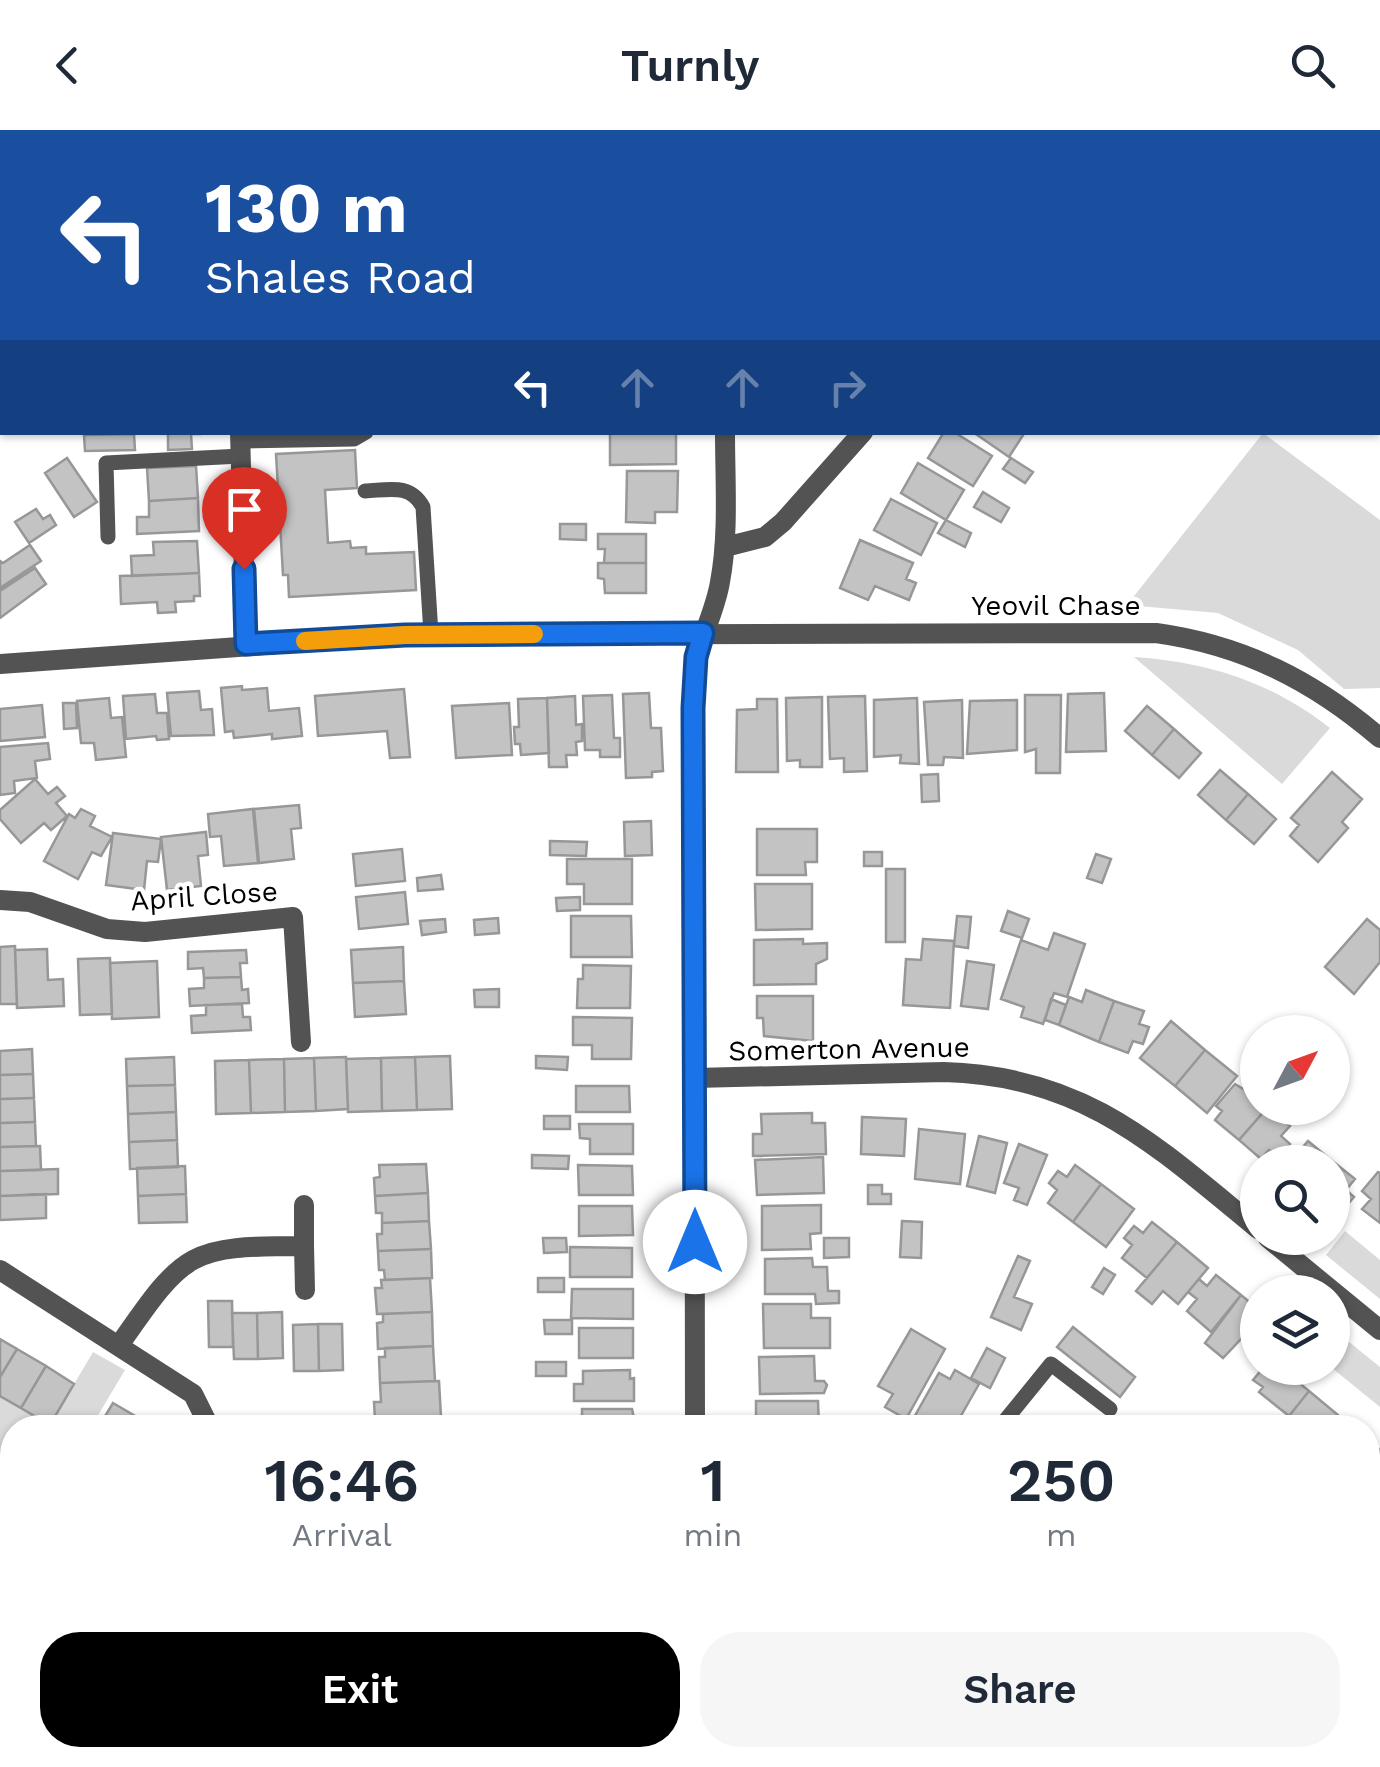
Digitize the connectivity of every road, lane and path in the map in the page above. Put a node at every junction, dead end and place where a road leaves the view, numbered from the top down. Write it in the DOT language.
graph roads {
  1 [pos="362,435"];
  2 [pos="725,435"];
  3 [pos="860,435"];
  4 [pos="274,437"];
  5 [pos="241,443"];
  6 [pos="365,491"];
  7 [pos="108,536"];
  8 [pos="725,547"];
  9 [pos="703,633"];
  10 [pos="431,634"];
  11 [pos="246,644"];
  12 [pos="0,664"];
  13 [pos="1380,738"];
  14 [pos="0,900"];
  15 [pos="301,1042"];
  16 [pos="696,1078"];
  17 [pos="304,1206"];
  18 [pos="1240,1215"];
  19 [pos="304,1246"];
  20 [pos="1289,1255"];
  21 [pos="0,1270"];
  22 [pos="304,1290"];
  23 [pos="1380,1330"];
  24 [pos="120,1344"];
  25 [pos="1110,1409"];
  26 [pos="204,1415"];
  27 [pos="695,1415"];
  28 [pos="1010,1415"];
  1 -- 4 [label="lane"];
  2 -- 8 [label="street"];
  3 -- 8 [label="street"];
  4 -- 5 [label="lane"];
  5 -- 7 [label="lane"];
  5 -- 11 [label="street"];
  6 -- 10 [label="lane"];
  8 -- 9 [label="street"];
  9 -- 10 [label="street, Yeovil Chase"];
  9 -- 13 [label="street, Yeovil Chase"];
  9 -- 16 [label="street"];
  10 -- 11 [label="street, Yeovil Chase"];
  11 -- 12 [label="street, Yeovil Chase"];
  14 -- 15 [label="street, April Close"];
  16 -- 18 [label="street, Somerton Avenue"];
  16 -- 27 [label="street"];
  17 -- 19 [label="street"];
  19 -- 22 [label="street"];
  19 -- 24 [label="street"];
  20 -- 23 [label="street"];
  21 -- 24 [label="street"];
  24 -- 26 [label="street"];
  25 -- 28 [label="lane"];
}
